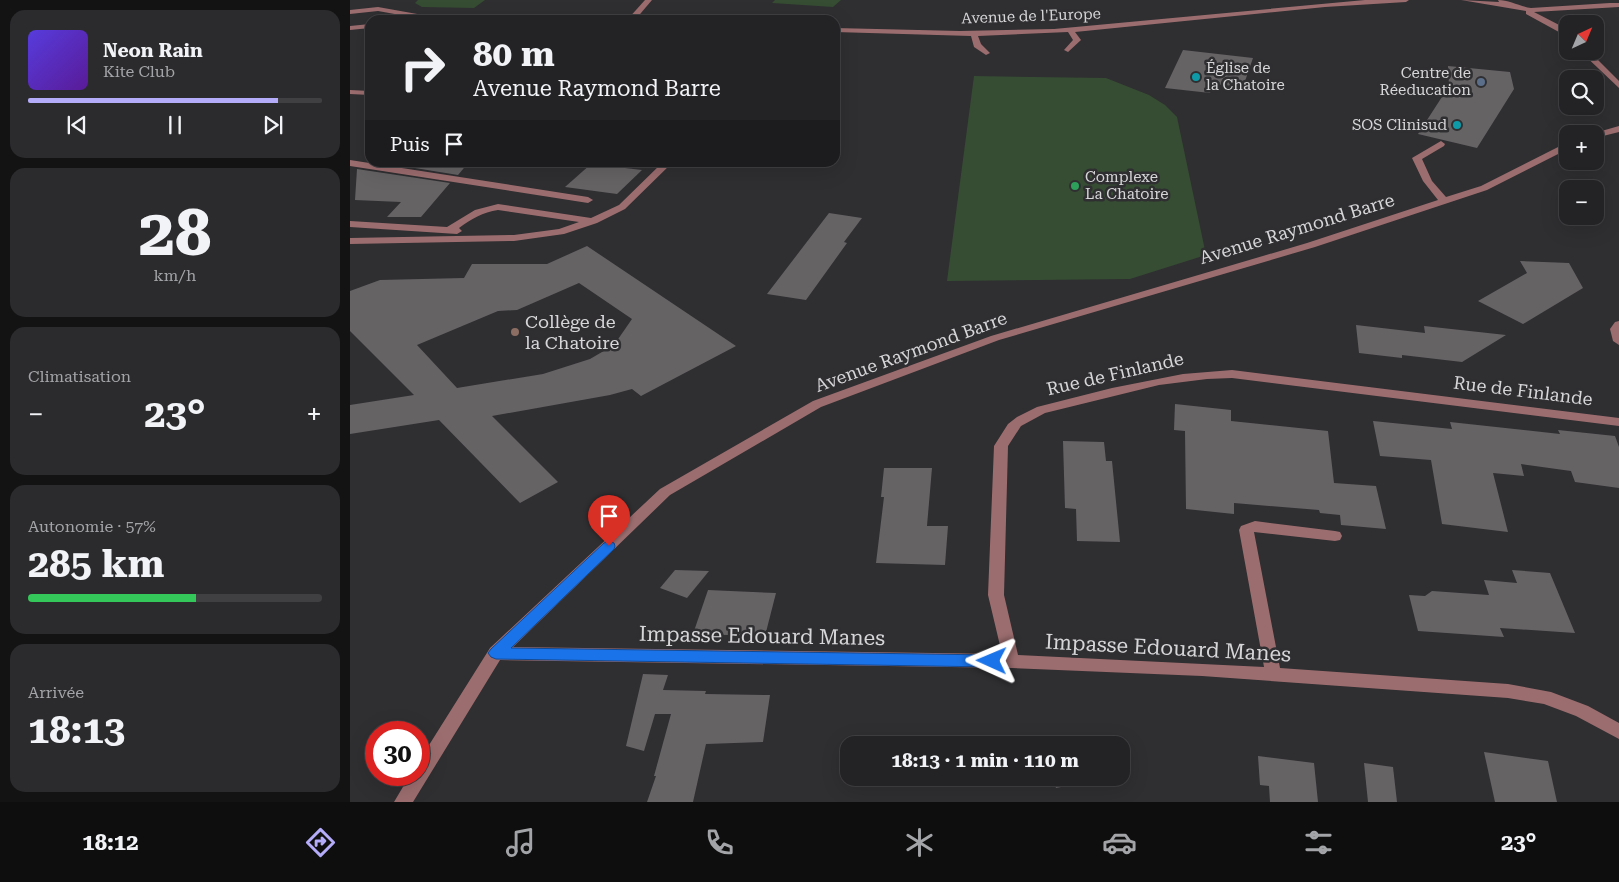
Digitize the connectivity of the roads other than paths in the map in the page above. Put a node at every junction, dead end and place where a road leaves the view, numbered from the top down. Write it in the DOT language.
graph roads {
  1 [pos="385,0"];
  2 [pos="393,0"];
  3 [pos="649,0"];
  4 [pos="1406,0"];
  5 [pos="1464,0"];
  6 [pos="1501,0"];
  7 [pos="1564,0"];
  8 [pos="1586,0"];
  9 [pos="1511,5"];
  10 [pos="1619,5"];
  11 [pos="1520,8"];
  12 [pos="365,9"];
  13 [pos="1558,9"];
  14 [pos="350,12"];
  15 [pos="388,14"];
  16 [pos="636,15"];
  17 [pos="1560,15"];
  18 [pos="365,26"];
  19 [pos="350,28"];
  20 [pos="365,28"];
  21 [pos="840,30"];
  22 [pos="1070,30"];
  23 [pos="1559,30"];
  24 [pos="974,32"];
  25 [pos="350,36"];
  26 [pos="1068,50"];
  27 [pos="986,53"];
  28 [pos="1593,60"];
  29 [pos="1619,86"];
  30 [pos="350,92"];
  31 [pos="365,93"];
  32 [pos="1619,129"];
  33 [pos="1604,133"];
  34 [pos="1441,144"];
  35 [pos="1559,149"];
  36 [pos="350,163"];
  37 [pos="365,165"];
  38 [pos="382,167"];
  39 [pos="664,167"];
  40 [pos="588,200"];
  41 [pos="1444,201"];
  42 [pos="593,221"];
  43 [pos="350,224"];
  44 [pos="450,230"];
  45 [pos="482,239"];
  46 [pos="350,241"];
  47 [pos="1619,324"];
  48 [pos="1619,341"];
  49 [pos="1619,422"];
  50 [pos="1335,536"];
  51 [pos="496,653"];
  52 [pos="1012,661"];
  53 [pos="1273,674"];
  54 [pos="1619,732"];
  55 [pos="403,802"];
  1 -- 12 [label="street"];
  2 -- 15 [label="street"];
  3 -- 16 [label="street"];
  4 -- 22 [label="street, Avenue de l'Europe"];
  5 -- 9 [label="street"];
  6 -- 9 [label="street"];
  7 -- 13 [label="street"];
  8 -- 10 [label="street"];
  9 -- 11 [label="street"];
  10 -- 13 [label="street"];
  11 -- 13 [label="street"];
  11 -- 23 [label="street"];
  12 -- 14 [label="street"];
  12 -- 15 [label="street"];
  13 -- 17 [label="street"];
  18 -- 19 [label="street"];
  20 -- 25 [label="street"];
  21 -- 24 [label="street, Avenue de l'Europe"];
  22 -- 24 [label="street, Avenue de l'Europe"];
  22 -- 26 [label="street"];
  24 -- 27 [label="street"];
  28 -- 29 [label="street"];
  30 -- 31 [label="street"];
  32 -- 33 [label="street"];
  34 -- 41 [label="street"];
  35 -- 41 [label="street, Avenue Raymond Barre"];
  36 -- 37 [label="street"];
  38 -- 40 [label="street"];
  39 -- 42 [label="street"];
  41 -- 51 [label="street, Avenue Raymond Barre"];
  42 -- 44 [label="street"];
  42 -- 45 [label="street"];
  43 -- 44 [label="street"];
  44 -- 45 [label="street"];
  45 -- 46 [label="street"];
  47 -- 48 [label="street"];
  49 -- 52 [label="street, Rue de Finlande"];
  50 -- 53 [label="street"];
  51 -- 52 [label="street, Impasse Edouard Manes"];
  51 -- 55 [label="street, Avenue Raymond Barre"];
  52 -- 53 [label="street, Impasse Edouard Manes"];
  53 -- 54 [label="street, Impasse Edouard Manes"];
}
